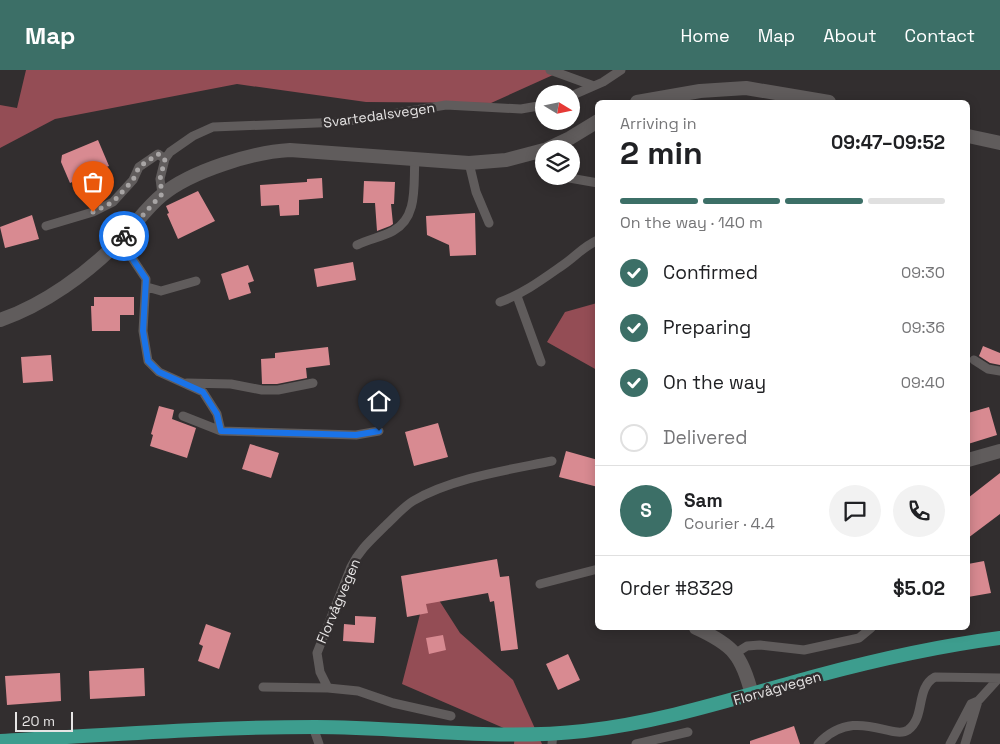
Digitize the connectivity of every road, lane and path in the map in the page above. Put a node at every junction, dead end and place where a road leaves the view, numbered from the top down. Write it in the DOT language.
graph roads {
  1 [pos="550,70"];
  2 [pos="621,70"];
  3 [pos="594,86"];
  4 [pos="580,92"];
  5 [pos="648,100"];
  6 [pos="817,100"];
  7 [pos="535,106"];
  8 [pos="595,123"];
  9 [pos="970,136"];
  10 [pos="567,140"];
  11 [pos="1000,143"];
  12 [pos="535,154"];
  13 [pos="165,159"];
  14 [pos="415,159"];
  15 [pos="469,163"];
  16 [pos="580,179"];
  17 [pos="595,182"];
  18 [pos="162,194"];
  19 [pos="489,223"];
  20 [pos="46,226"];
  21 [pos="120,240"];
  22 [pos="595,241"];
  23 [pos="357,245"];
  24 [pos="196,281"];
  25 [pos="147,287"];
  26 [pos="517,296"];
  27 [pos="500,302"];
  28 [pos="0,320"];
  29 [pos="974,360"];
  30 [pos="541,362"];
  31 [pos="1000,371"];
  32 [pos="184,383"];
  33 [pos="313,383"];
  34 [pos="183,416"];
  35 [pos="221,431"];
  36 [pos="379,431"];
  37 [pos="1000,452"];
  38 [pos="970,460"];
  39 [pos="552,461"];
  40 [pos="595,570"];
  41 [pos="540,584"];
  42 [pos="700,630"];
  43 [pos="869,630"];
  44 [pos="1000,638"];
  45 [pos="736,653"];
  46 [pos="999,678"];
  47 [pos="262,687"];
  48 [pos="328,688"];
  49 [pos="752,694"];
  50 [pos="978,701"];
  51 [pos="452,716"];
  52 [pos="313,727"];
  53 [pos="688,732"];
  54 [pos="553,739"];
  55 [pos="0,741"];
  56 [pos="319,744"];
  57 [pos="636,744"];
  58 [pos="818,744"];
  59 [pos="950,744"];
  60 [pos="965,744"];
  1 -- 3 [label="lane"];
  2 -- 3 [label="lane"];
  3 -- 4 [label="lane"];
  5 -- 6 [label="street"];
  7 -- 13 [label="lane, Svartedalsvegen"];
  8 -- 10 [label="street"];
  9 -- 11 [label="street"];
  12 -- 15 [label="street"];
  13 -- 18 [label="lane"];
  13 -- 20 [label="lane, Svartedalsvegen"];
  14 -- 15 [label="street"];
  14 -- 18 [label="street"];
  14 -- 23 [label="lane"];
  15 -- 19 [label="lane"];
  16 -- 17 [label="lane"];
  18 -- 21 [label="street"];
  21 -- 25 [label="lane"];
  21 -- 28 [label="street"];
  22 -- 26 [label="lane"];
  24 -- 25 [label="lane"];
  25 -- 32 [label="lane"];
  26 -- 27 [label="lane"];
  26 -- 30 [label="lane"];
  29 -- 31 [label="lane"];
  32 -- 33 [label="lane"];
  32 -- 35 [label="lane"];
  34 -- 35 [label="lane"];
  35 -- 36 [label="lane"];
  37 -- 38 [label="street"];
  39 -- 48 [label="lane, Florvågvegen"];
  40 -- 41 [label="lane"];
  42 -- 45 [label="street"];
  43 -- 45 [label="lane"];
  44 -- 49 [label="main road, Florvågvegen"];
  45 -- 49 [label="street"];
  46 -- 50 [label="lane"];
  46 -- 58 [label="lane"];
  47 -- 48 [label="lane"];
  48 -- 51 [label="lane"];
  49 -- 54 [label="main road, Florvågvegen"];
  50 -- 59 [label="lane"];
  50 -- 60 [label="lane"];
  52 -- 54 [label="main road, Florvågvegen"];
  52 -- 55 [label="main road, Florvågvegen"];
  52 -- 56 [label="lane"];
  53 -- 57 [label="lane"];
}
